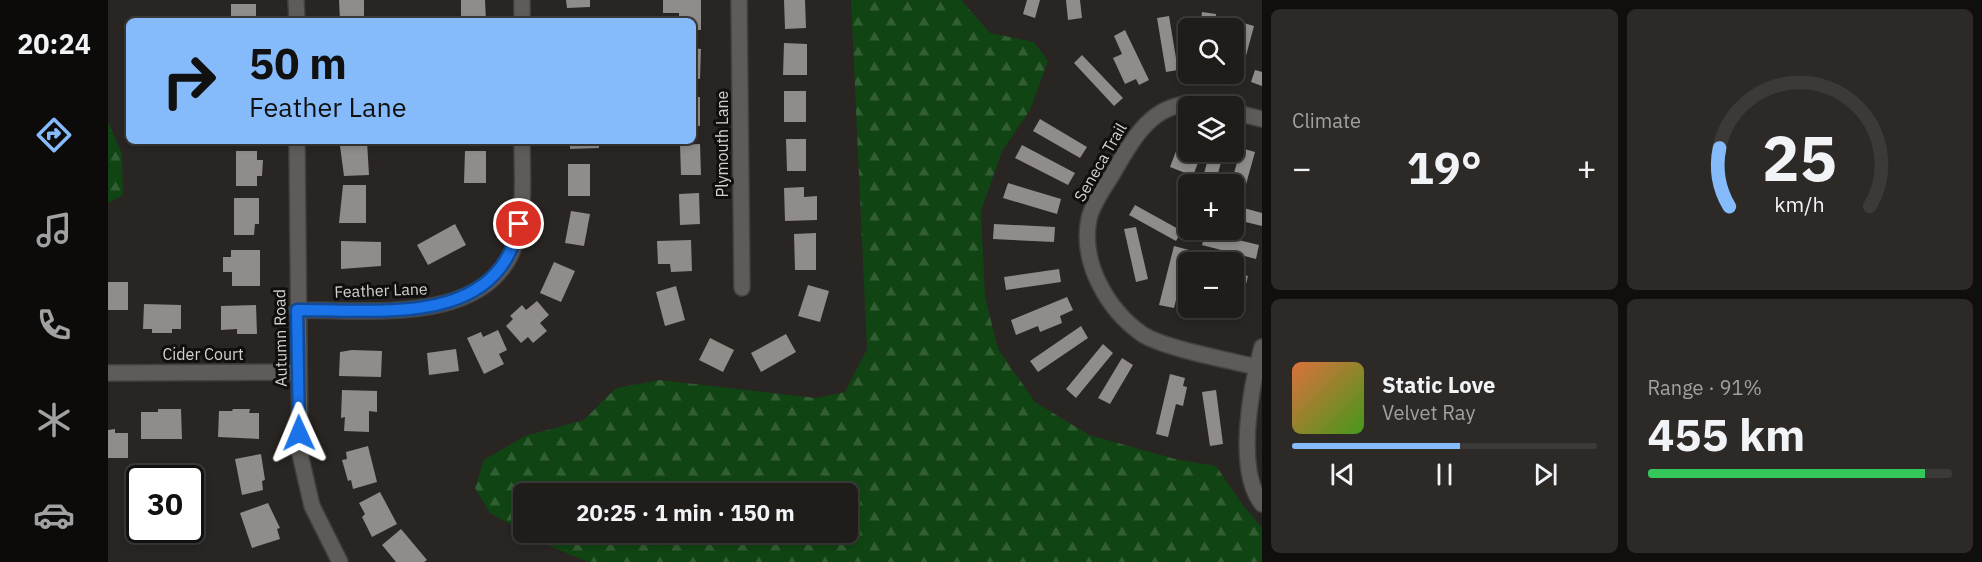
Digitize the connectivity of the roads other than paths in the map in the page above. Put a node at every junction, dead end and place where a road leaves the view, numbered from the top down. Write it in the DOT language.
graph roads {
  1 [pos="296,0"];
  2 [pos="522,0"];
  3 [pos="739,0"];
  4 [pos="297,18"];
  5 [pos="522,18"];
  6 [pos="1178,107"];
  7 [pos="1244,115"];
  8 [pos="1262,119"];
  9 [pos="297,144"];
  10 [pos="522,144"];
  11 [pos="742,288"];
  12 [pos="297,310"];
  13 [pos="1262,347"];
  14 [pos="1256,367"];
  15 [pos="298,372"];
  16 [pos="108,373"];
  17 [pos="1262,504"];
  18 [pos="340,562"];
  1 -- 4 [label="street"];
  2 -- 5 [label="street"];
  3 -- 11 [label="street, Plymouth Lane"];
  6 -- 14 [label="street, Seneca Trail"];
  7 -- 8 [label="street"];
  9 -- 12 [label="street, Autumn Road"];
  10 -- 12 [label="street, Feather Lane"];
  12 -- 15 [label="street, Autumn Road"];
  13 -- 14 [label="street"];
  14 -- 17 [label="street"];
  15 -- 16 [label="street, Cider Court"];
  15 -- 18 [label="street, Autumn Road"];
}
